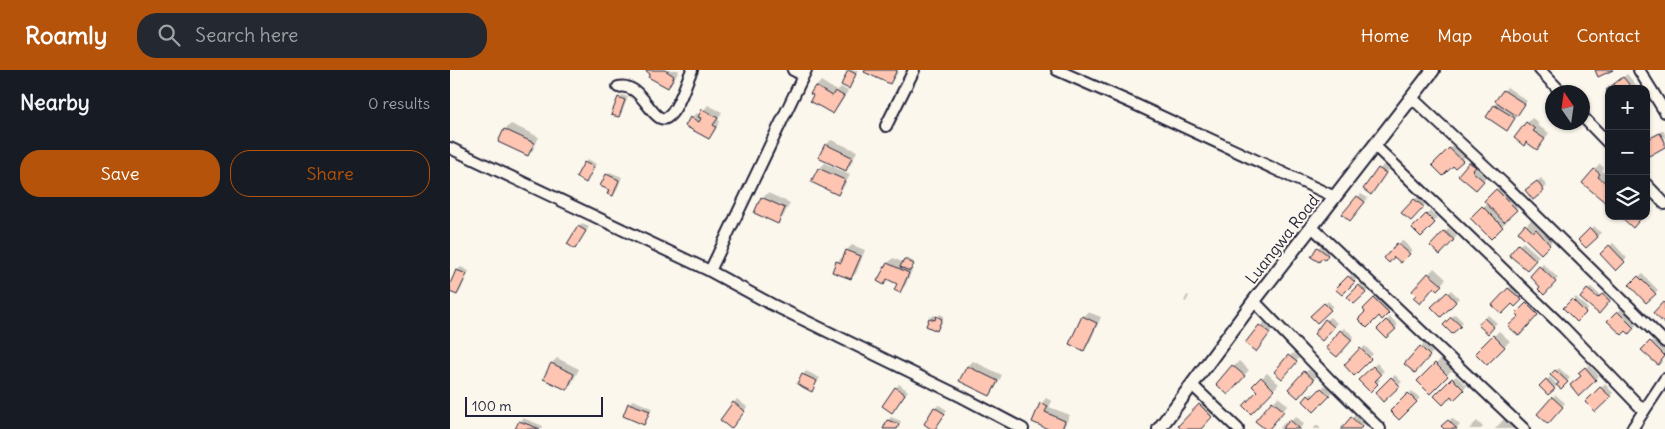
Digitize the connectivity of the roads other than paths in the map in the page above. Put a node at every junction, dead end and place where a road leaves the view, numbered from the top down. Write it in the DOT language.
graph roads {
  1 [pos="692,70"];
  2 [pos="793,70"];
  3 [pos="914,70"];
  4 [pos="1056,70"];
  5 [pos="1433,70"];
  6 [pos="1540,70"];
  7 [pos="1639,70"];
  8 [pos="804,73"];
  9 [pos="1554,85"];
  10 [pos="618,87"];
  11 [pos="1412,98"];
  12 [pos="1665,112"];
  13 [pos="1590,124"];
  14 [pos="886,126"];
  15 [pos="1605,140"];
  16 [pos="1375,146"];
  17 [pos="450,148"];
  18 [pos="1650,188"];
  19 [pos="1335,197"];
  20 [pos="1665,204"];
  21 [pos="1312,227"];
  22 [pos="710,271"];
  23 [pos="1254,301"];
  24 [pos="1665,342"];
  25 [pos="1665,379"];
  26 [pos="1192,385"];
  27 [pos="1644,411"];
  28 [pos="1023,429"];
  29 [pos="1160,429"];
  30 [pos="1238,429"];
  31 [pos="1380,429"];
  32 [pos="1524,429"];
  33 [pos="1632,429"];
  1 -- 10 [label="street"];
  2 -- 8 [label="street"];
  3 -- 14 [label="street"];
  4 -- 19 [label="street"];
  5 -- 11 [label="street, Luangwa Road"];
  6 -- 9 [label="street"];
  7 -- 12 [label="street"];
  8 -- 22 [label="street"];
  11 -- 16 [label="street, Luangwa Road"];
  11 -- 24 [label="street"];
  13 -- 15 [label="street"];
  16 -- 19 [label="street, Luangwa Road"];
  16 -- 27 [label="street"];
  17 -- 22 [label="street"];
  18 -- 20 [label="street"];
  19 -- 21 [label="street, Luangwa Road"];
  21 -- 23 [label="street, Luangwa Road"];
  21 -- 32 [label="street"];
  22 -- 28 [label="street"];
  23 -- 26 [label="street, Luangwa Road"];
  23 -- 31 [label="street"];
  25 -- 27 [label="street"];
  26 -- 29 [label="street, Luangwa Road"];
  26 -- 30 [label="street"];
  27 -- 33 [label="street"];
}
